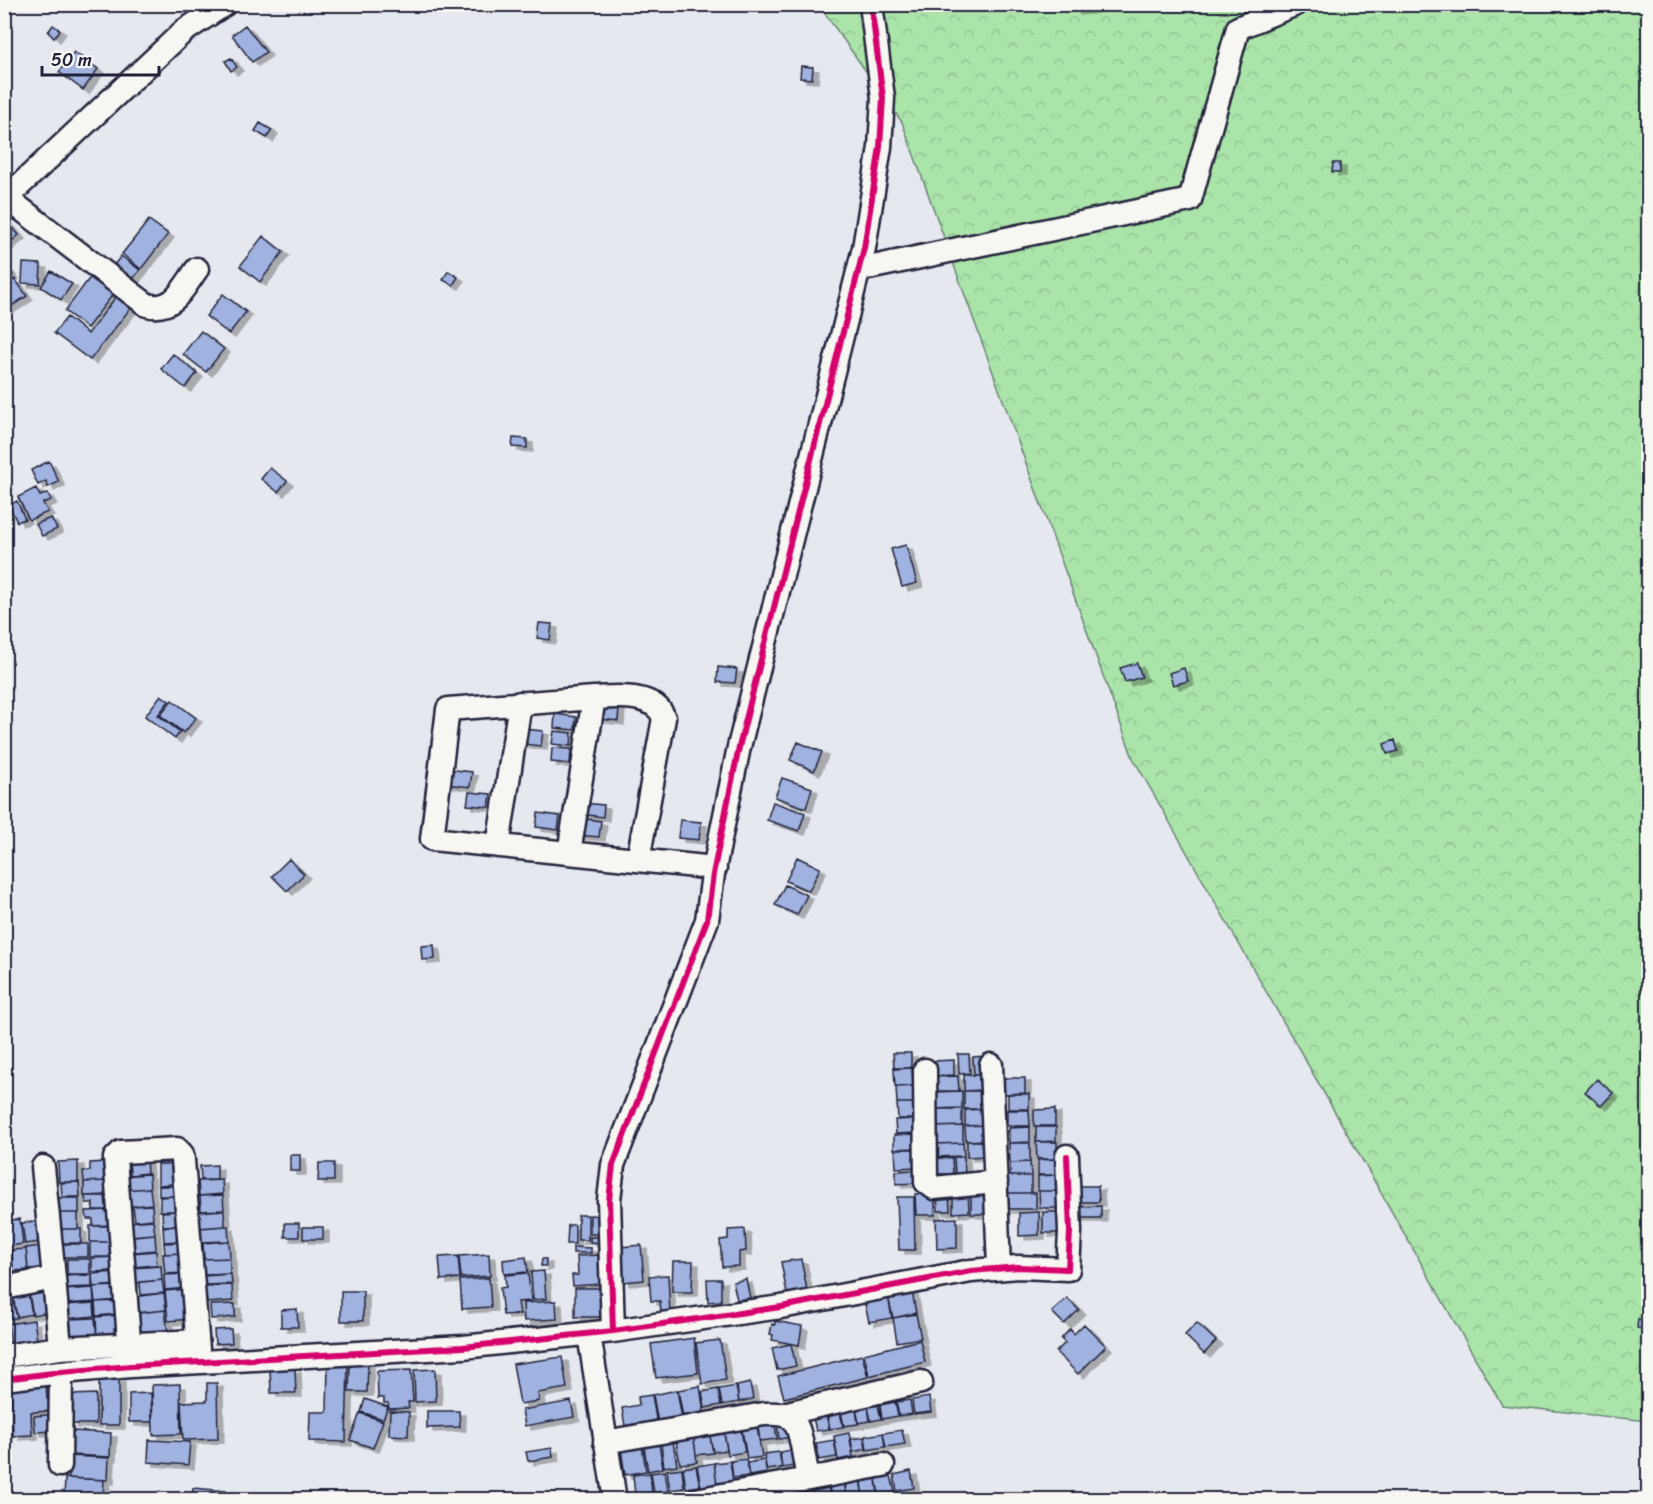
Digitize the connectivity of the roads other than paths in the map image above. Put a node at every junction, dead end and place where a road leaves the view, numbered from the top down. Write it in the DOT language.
graph roads {
  1 [pos="225,4"];
  2 [pos="871,4"];
  3 [pos="1296,4"];
  4 [pos="5,198"];
  5 [pos="197,269"];
  6 [pos="859,270"];
  7 [pos="594,698"];
  8 [pos="520,703"];
  9 [pos="498,846"];
  10 [pos="569,853"];
  11 [pos="638,860"];
  12 [pos="714,871"];
  13 [pos="991,1065"];
  14 [pos="925,1070"];
  15 [pos="1067,1156"];
  16 [pos="43,1167"];
  17 [pos="996,1182"];
  18 [pos="999,1268"];
  19 [pos="54,1278"];
  20 [pos="4,1288"];
  21 [pos="613,1332"];
  22 [pos="589,1334"];
  23 [pos="60,1348"];
  24 [pos="198,1351"];
  25 [pos="130,1355"];
  26 [pos="4,1356"];
  27 [pos="61,1372"];
  28 [pos="4,1379"];
  29 [pos="921,1382"];
  30 [pos="783,1414"];
  31 [pos="605,1442"];
  32 [pos="60,1465"];
  33 [pos="883,1465"];
  34 [pos="808,1479"];
  35 [pos="744,1495"];
  36 [pos="615,1500"];
  37 [pos="696,1500"];
  1 -- 4 [label="street"];
  2 -- 6 [label="street"];
  3 -- 6 [label="street"];
  4 -- 5 [label="street"];
  6 -- 12 [label="street"];
  7 -- 8 [label="street"];
  7 -- 10 [label="street"];
  7 -- 11 [label="street"];
  8 -- 9 [label="street"];
  8 -- 9 [label="street"];
  9 -- 10 [label="street"];
  10 -- 11 [label="street"];
  11 -- 12 [label="street"];
  12 -- 21 [label="street"];
  13 -- 17 [label="street"];
  14 -- 17 [label="street"];
  15 -- 18 [label="street"];
  16 -- 19 [label="street"];
  17 -- 18 [label="street"];
  18 -- 21 [label="street"];
  19 -- 20 [label="street"];
  19 -- 23 [label="street"];
  21 -- 22 [label="street"];
  22 -- 24 [label="street"];
  22 -- 31 [label="street"];
  23 -- 25 [label="street"];
  23 -- 26 [label="street"];
  24 -- 25 [label="street"];
  24 -- 25 [label="street"];
  25 -- 27 [label="street"];
  27 -- 28 [label="street"];
  27 -- 32 [label="street"];
  29 -- 30 [label="street"];
  30 -- 31 [label="street"];
  30 -- 34 [label="street"];
  31 -- 36 [label="street"];
  33 -- 34 [label="street"];
  34 -- 35 [label="street"];
  35 -- 37 [label="street"];
}
